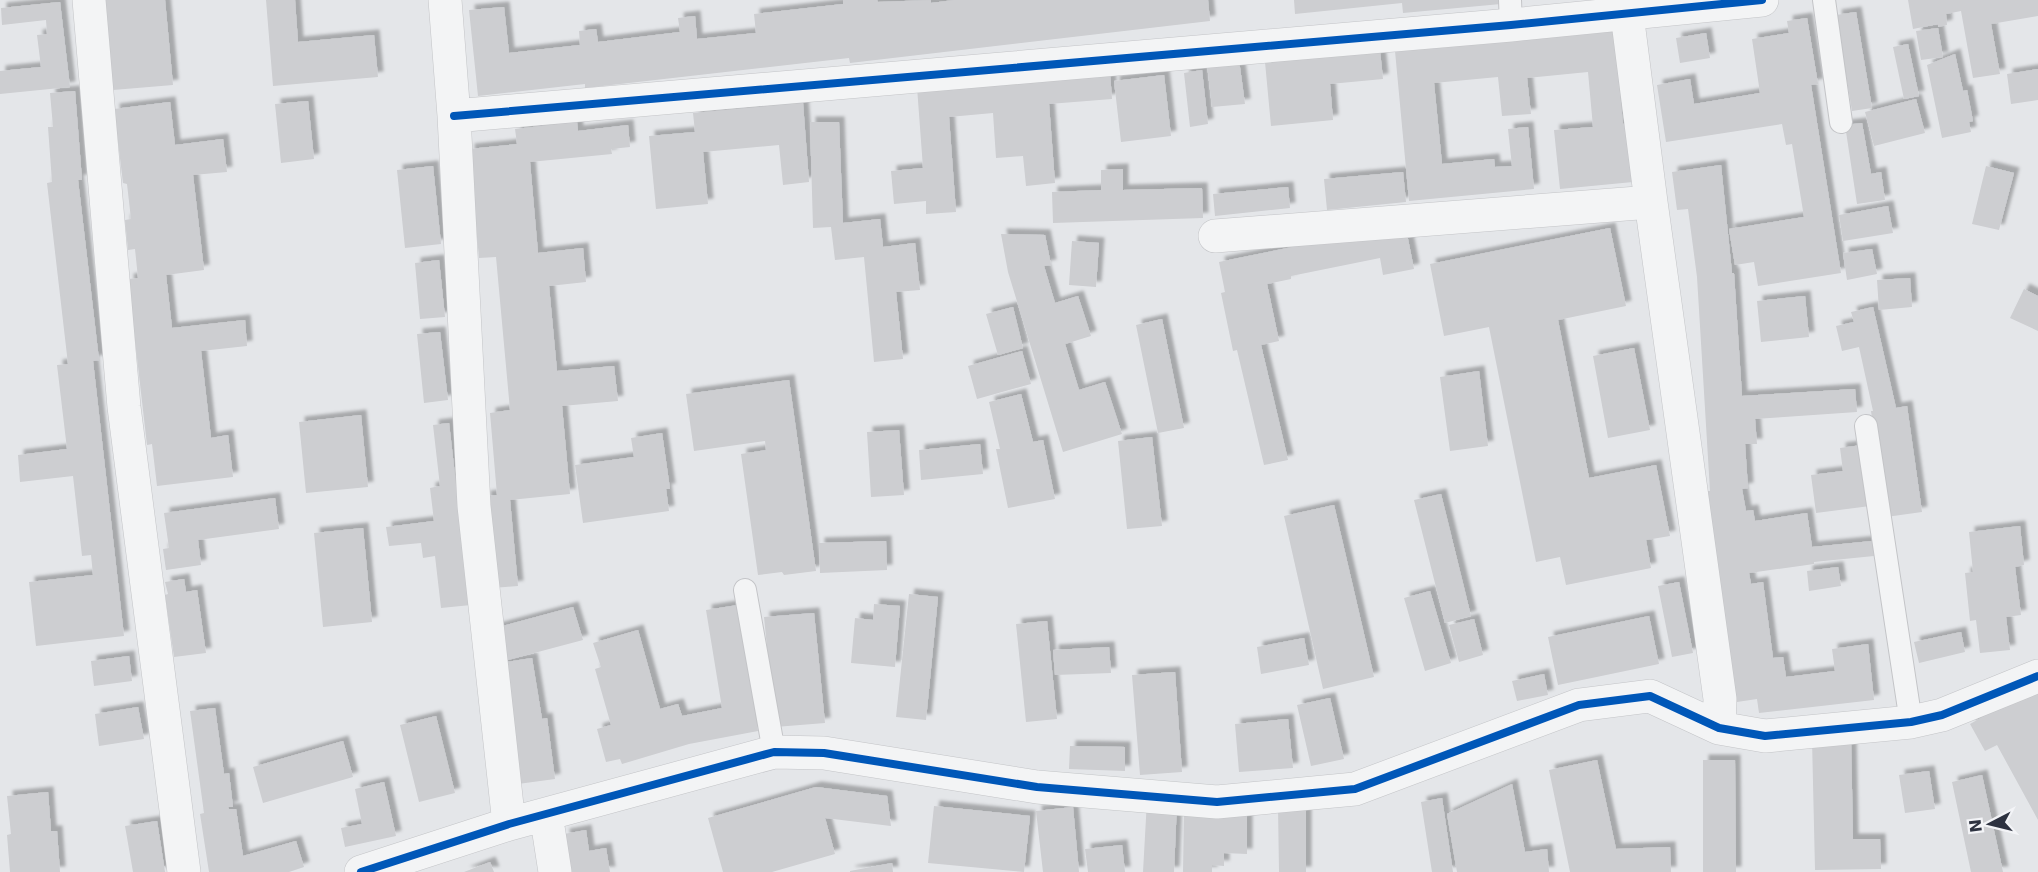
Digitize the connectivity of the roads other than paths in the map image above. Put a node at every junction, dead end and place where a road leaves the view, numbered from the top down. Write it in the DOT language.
graph roads {
  1 [pos="89,0"];
  2 [pos="445,0"];
  3 [pos="1762,0"];
  4 [pos="1824,0"];
  5 [pos="1511,13"];
  6 [pos="1627,14"];
  7 [pos="454,116"];
  8 [pos="1841,122"];
  9 [pos="1651,202"];
  10 [pos="1215,236"];
  11 [pos="1866,426"];
  12 [pos="746,590"];
  13 [pos="2038,676"];
  14 [pos="1911,722"];
  15 [pos="1719,728"];
  16 [pos="774,752"];
  17 [pos="546,814"];
  18 [pos="509,824"];
  19 [pos="184,872"];
  20 [pos="361,872"];
  21 [pos="555,872"];
  1 -- 19 [label="street"];
  2 -- 7 [label="street"];
  3 -- 6 [label="street"];
  4 -- 8 [label="lane"];
  5 -- 6 [label="street"];
  5 -- 7 [label="street"];
  6 -- 9 [label="street"];
  7 -- 18 [label="street"];
  9 -- 10 [label="street"];
  9 -- 15 [label="street"];
  11 -- 14 [label="lane"];
  12 -- 16 [label="lane"];
  13 -- 14 [label="street"];
  14 -- 15 [label="street"];
  15 -- 16 [label="street"];
  16 -- 17 [label="street"];
  17 -- 18 [label="street"];
  17 -- 21 [label="street"];
  18 -- 20 [label="street"];
}
